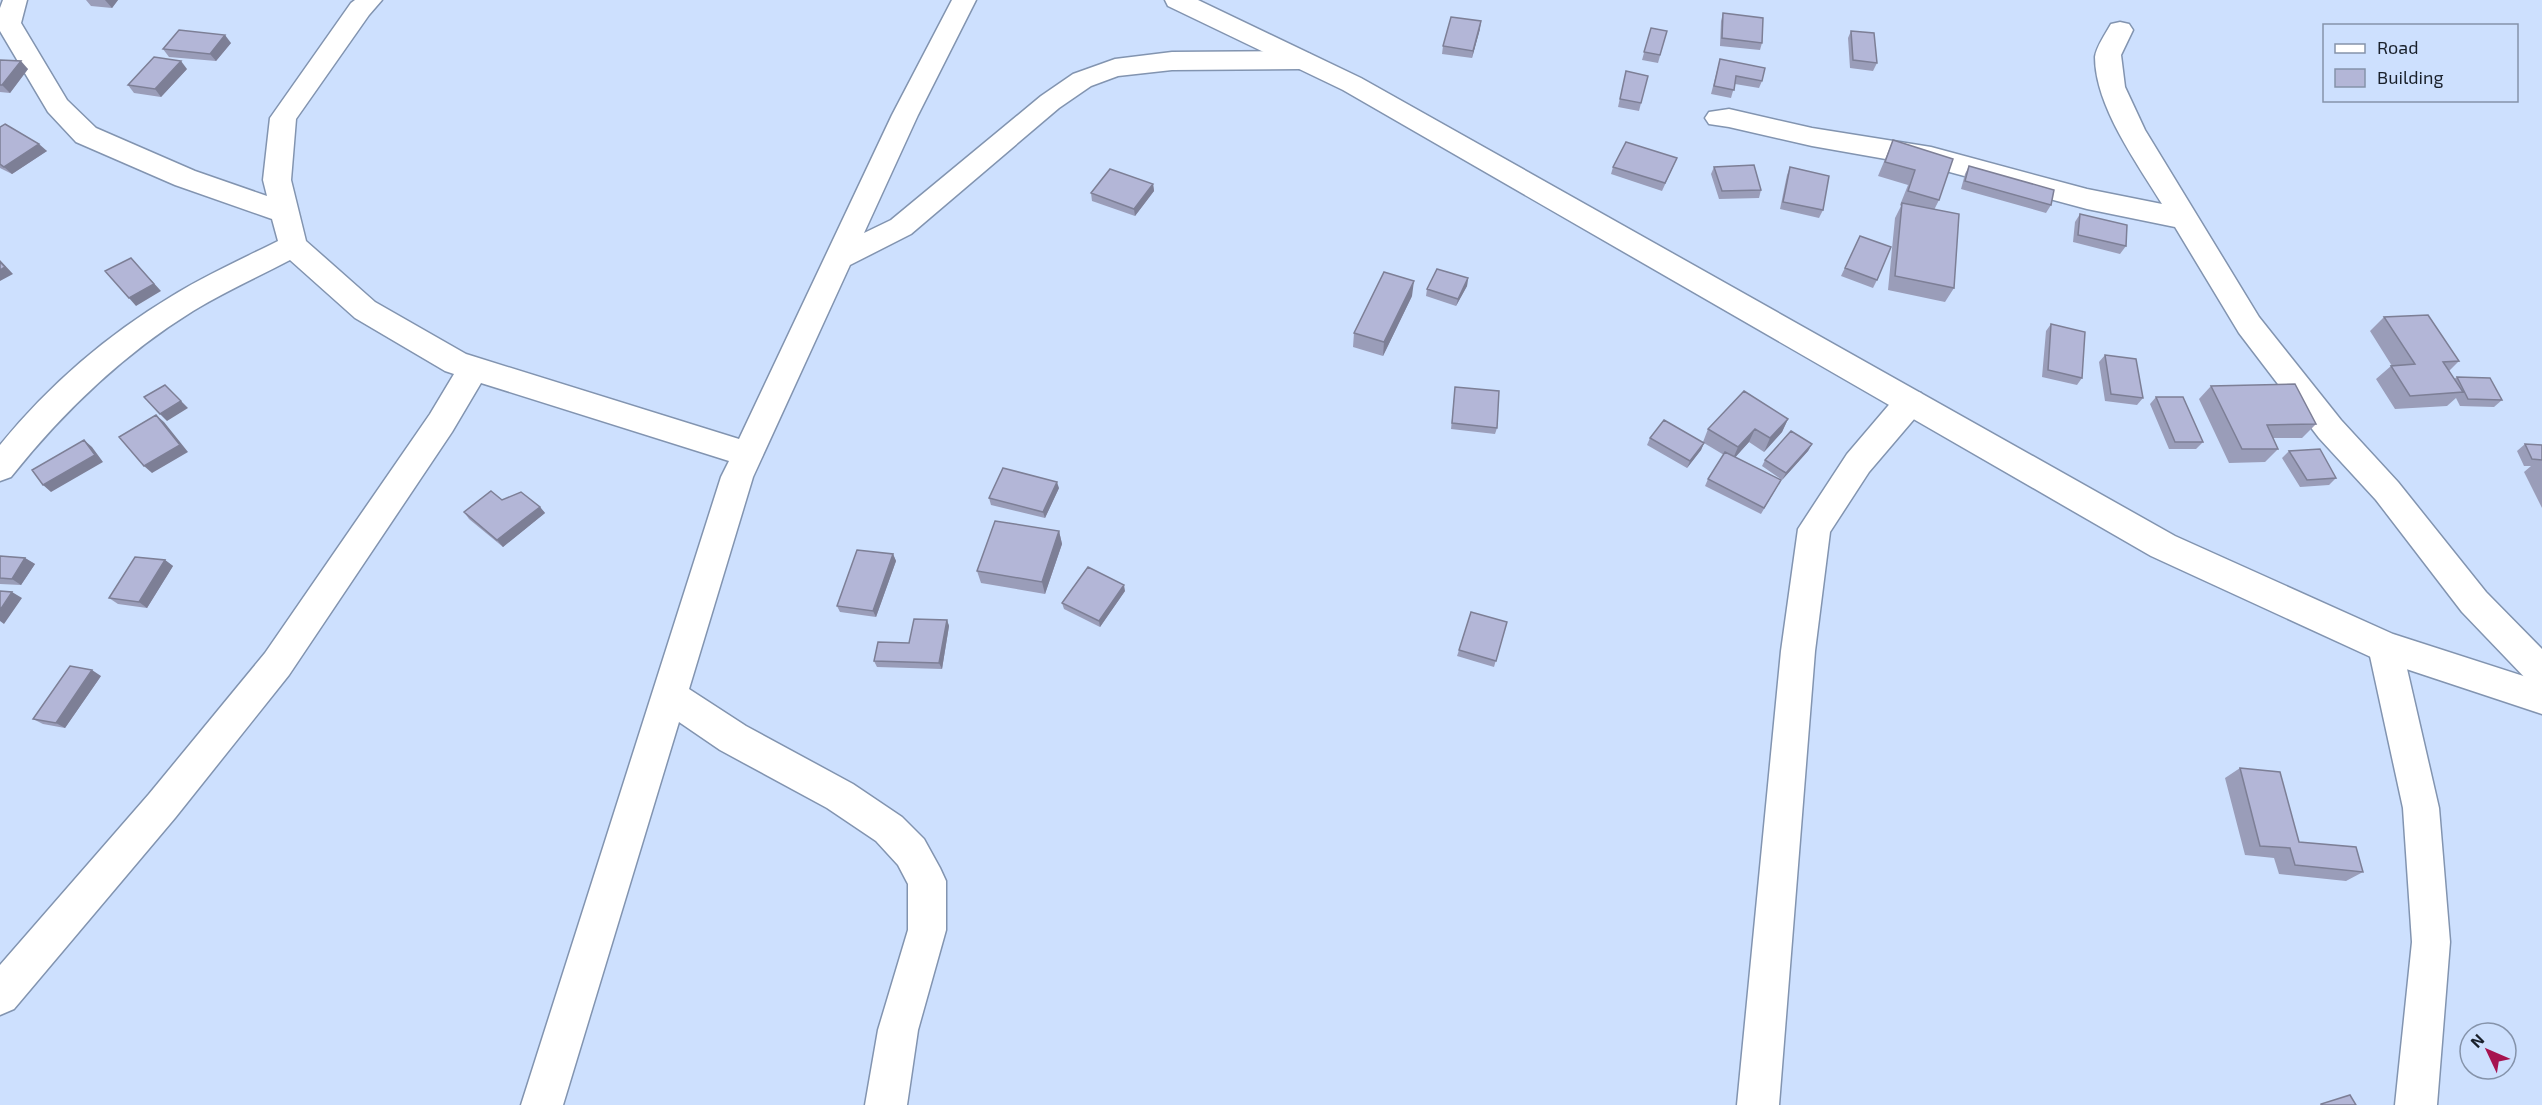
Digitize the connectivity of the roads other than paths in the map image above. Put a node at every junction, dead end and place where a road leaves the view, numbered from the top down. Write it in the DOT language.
graph roads {
  1 [pos="15,0"];
  2 [pos="370,0"];
  3 [pos="964,0"];
  4 [pos="1177,0"];
  5 [pos="2120,30"];
  6 [pos="1301,60"];
  7 [pos="1718,118"];
  8 [pos="285,213"];
  9 [pos="2183,218"];
  10 [pos="293,246"];
  11 [pos="837,259"];
  12 [pos="474,368"];
  13 [pos="1910,402"];
  14 [pos="747,454"];
  15 [pos="0,468"];
  16 [pos="2385,647"];
  17 [pos="2542,672"];
  18 [pos="670,696"];
  19 [pos="2542,698"];
  20 [pos="0,995"];
  21 [pos="542,1105"];
  22 [pos="886,1105"];
  23 [pos="1758,1105"];
  24 [pos="2416,1105"];
  1 -- 8 [label="street"];
  2 -- 8 [label="street"];
  3 -- 11 [label="street"];
  4 -- 6 [label="street"];
  5 -- 9 [label="street"];
  6 -- 11 [label="street"];
  6 -- 13 [label="street"];
  7 -- 9 [label="street"];
  8 -- 10 [label="street"];
  9 -- 17 [label="street"];
  10 -- 12 [label="street"];
  10 -- 15 [label="street"];
  11 -- 14 [label="street"];
  12 -- 14 [label="street"];
  12 -- 20 [label="street"];
  13 -- 16 [label="street"];
  13 -- 23 [label="street"];
  14 -- 18 [label="street"];
  16 -- 19 [label="street"];
  16 -- 24 [label="street"];
  18 -- 21 [label="street"];
  18 -- 22 [label="street"];
}
